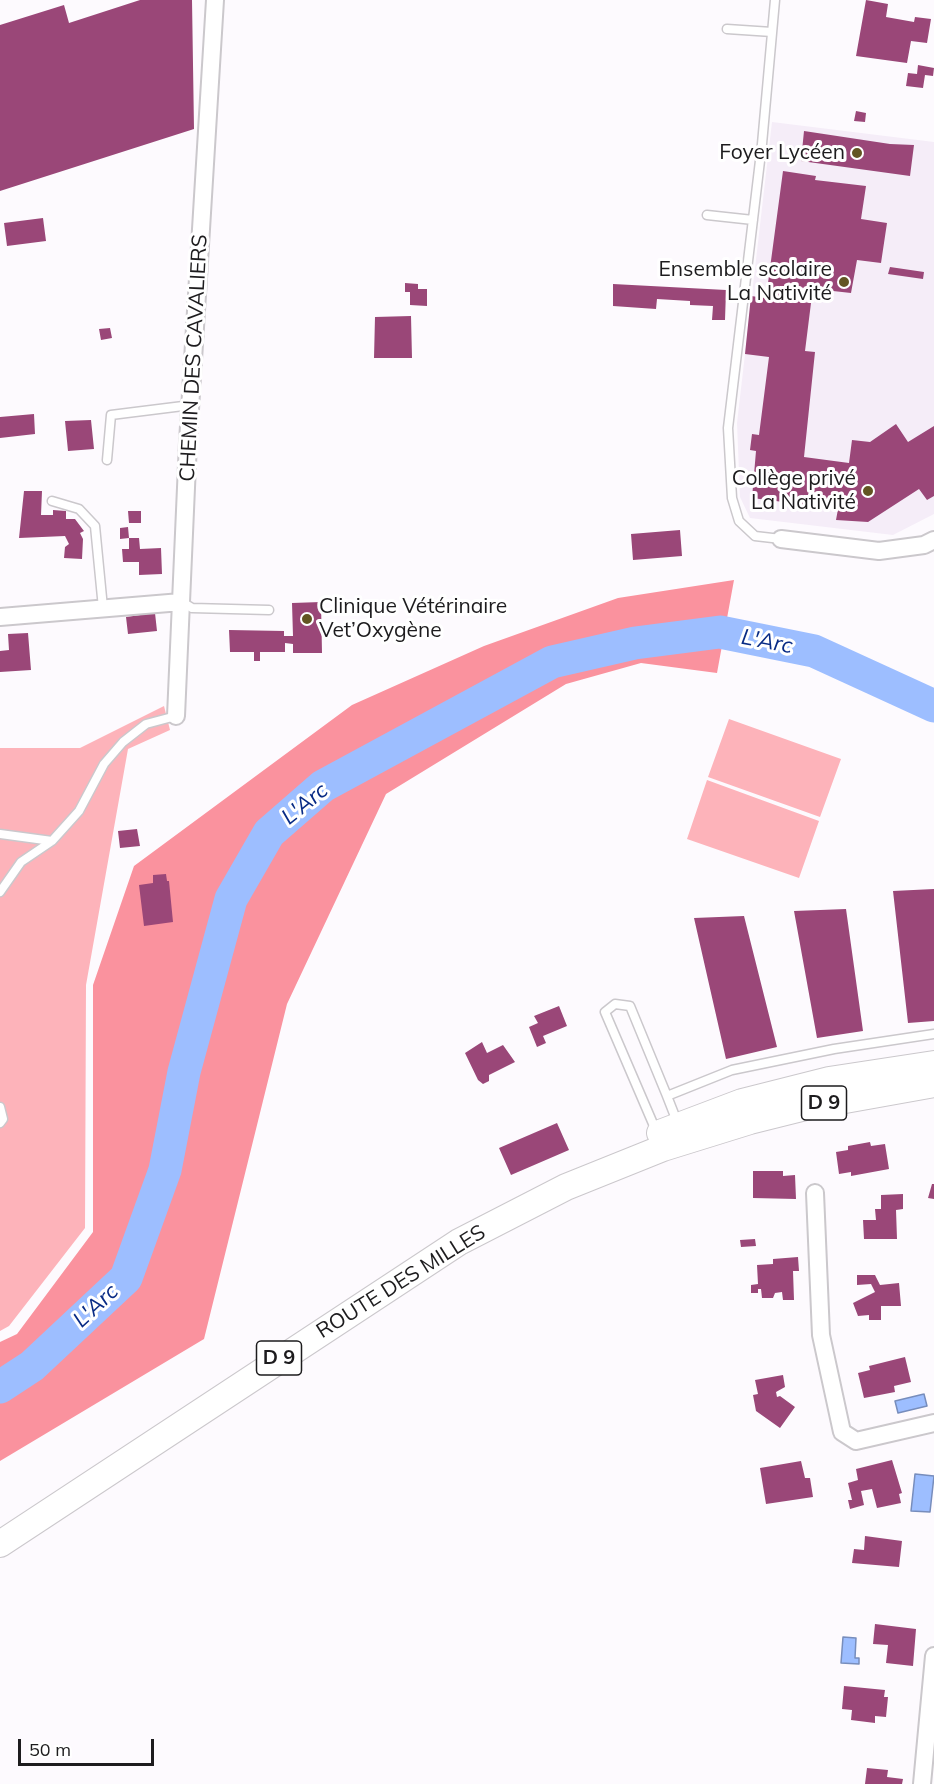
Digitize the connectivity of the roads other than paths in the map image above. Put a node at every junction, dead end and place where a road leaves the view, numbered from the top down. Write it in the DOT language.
graph roads {
  1 [pos="215,0"];
  2 [pos="774,0"];
  3 [pos="727,29"];
  4 [pos="772,32"];
  5 [pos="707,215"];
  6 [pos="753,220"];
  7 [pos="191,405"];
  8 [pos="107,460"];
  9 [pos="52,501"];
  10 [pos="781,539"];
  11 [pos="934,540"];
  12 [pos="181,602"];
  13 [pos="103,608"];
  14 [pos="269,610"];
  15 [pos="0,617"];
  16 [pos="176,716"];
  17 [pos="0,834"];
  18 [pos="52,841"];
  19 [pos="0,892"];
  20 [pos="934,1034"];
  21 [pos="934,1064"];
  22 [pos="934,1084"];
  23 [pos="667,1096"];
  24 [pos="0,1107"];
  25 [pos="0,1123"];
  26 [pos="671,1137"];
  27 [pos="815,1193"];
  28 [pos="934,1423"];
  29 [pos="0,1544"];
  30 [pos="934,1656"];
  31 [pos="922,1784"];
  1 -- 7 [label="street, CHEMIN DES CAVALIERS"];
  2 -- 4 [label="lane"];
  3 -- 4 [label="lane"];
  4 -- 6 [label="lane"];
  5 -- 6 [label="lane"];
  6 -- 10 [label="lane"];
  7 -- 8 [label="lane"];
  7 -- 12 [label="street, CHEMIN DES CAVALIERS"];
  9 -- 13 [label="lane"];
  10 -- 11 [label="street"];
  12 -- 13 [label="street"];
  12 -- 14 [label="lane"];
  12 -- 16 [label="street, CHEMIN DES CAVALIERS"];
  13 -- 15 [label="street"];
  16 -- 18 [label="lane"];
  17 -- 18 [label="lane"];
  18 -- 19 [label="lane"];
  20 -- 23 [label="lane"];
  21 -- 26 [label="main road, ROUTE DES MILLES / D 9"];
  22 -- 26 [label="main road, ROUTE DES MILLES / D 9"];
  23 -- 26 [label="lane"];
  23 -- 26 [label="lane"];
  24 -- 25 [label="lane"];
  26 -- 29 [label="main road, ROUTE DES MILLES / D 9"];
  27 -- 28 [label="street"];
  30 -- 31 [label="street"];
}
